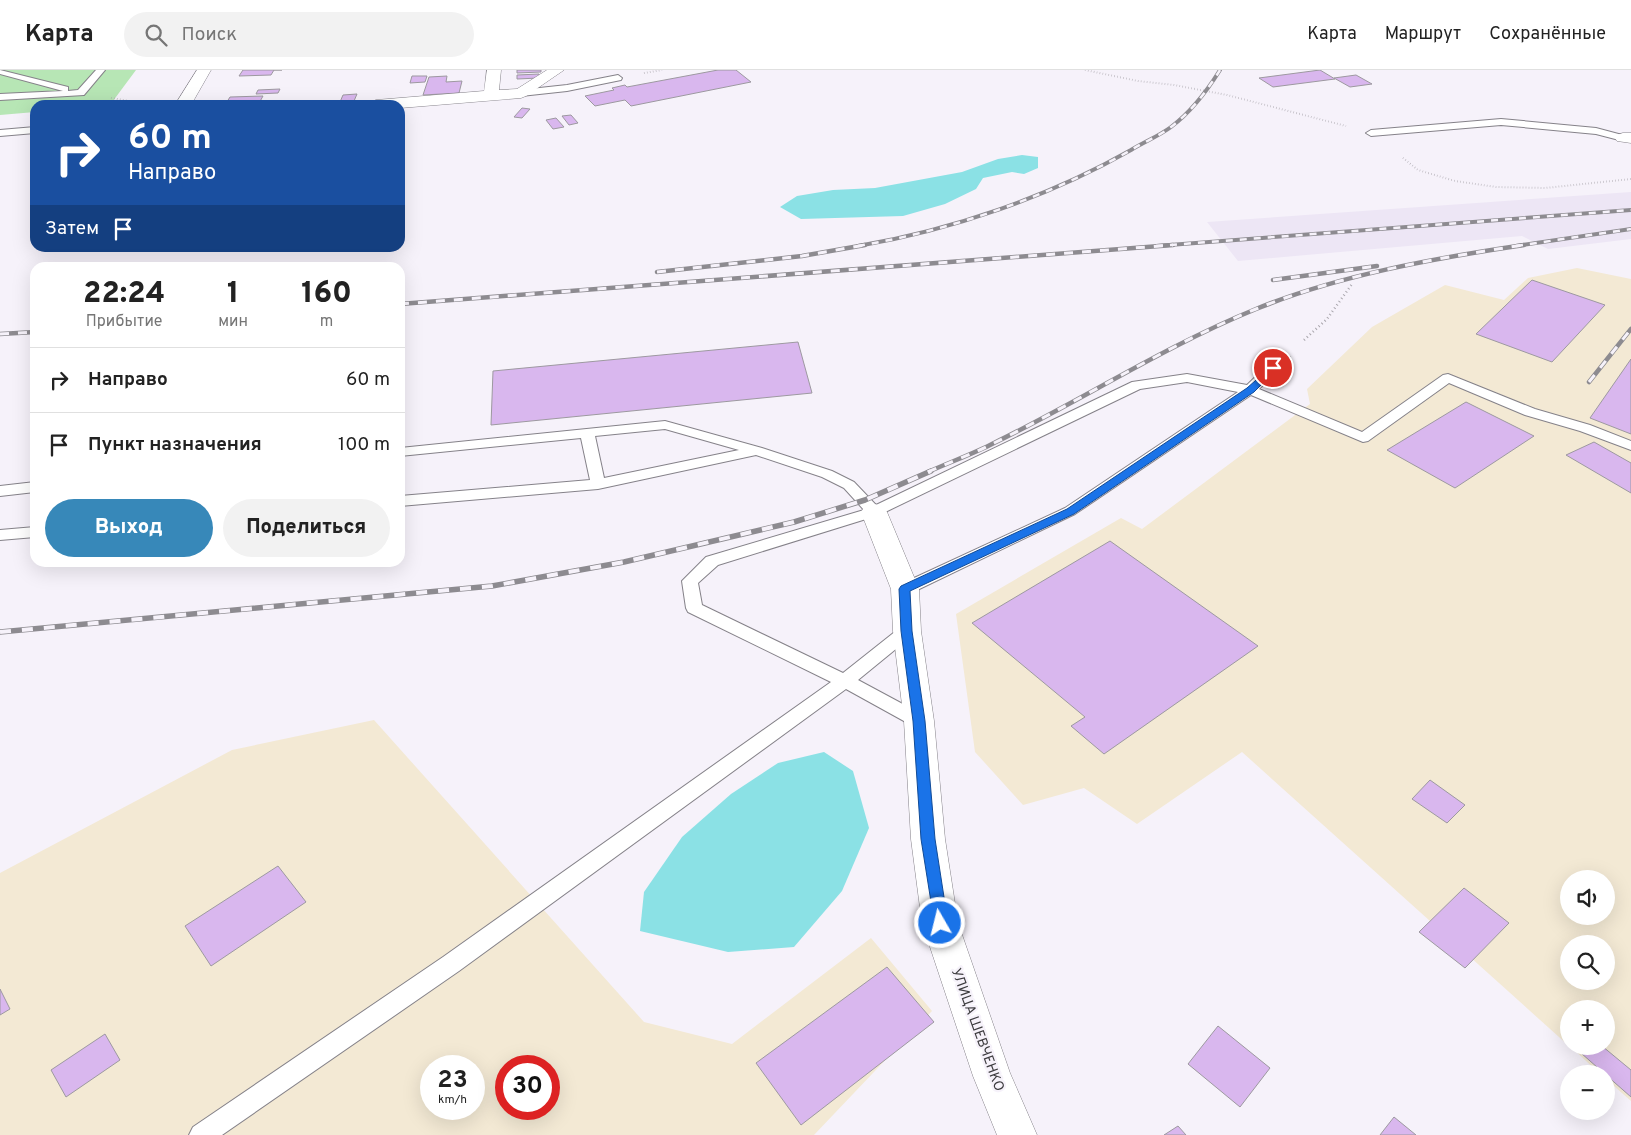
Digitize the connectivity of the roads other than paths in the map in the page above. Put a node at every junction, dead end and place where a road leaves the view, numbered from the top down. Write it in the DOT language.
graph roads {
  1 [pos="101,70"];
  2 [pos="204,70"];
  3 [pos="494,70"];
  4 [pos="557,70"];
  5 [pos="0,71"];
  6 [pos="618,78"];
  7 [pos="80,93"];
  8 [pos="521,93"];
  9 [pos="491,96"];
  10 [pos="0,97"];
  11 [pos="186,100"];
  12 [pos="405,103"];
  13 [pos="30,130"];
  14 [pos="0,133"];
  15 [pos="1371,133"];
  16 [pos="1627,138"];
  17 [pos="1284,357"];
  18 [pos="1250,390"];
  19 [pos="586,433"];
  20 [pos="1631,446"];
  21 [pos="405,451"];
  22 [pos="757,451"];
  23 [pos="598,484"];
  24 [pos="30,488"];
  25 [pos="0,491"];
  26 [pos="405,501"];
  27 [pos="874,512"];
  28 [pos="30,532"];
  29 [pos="0,535"];
  30 [pos="905,589"];
  31 [pos="906,631"];
  32 [pos="845,681"];
  33 [pos="919,721"];
  34 [pos="201,1135"];
  35 [pos="1017,1135"];
  1 -- 7 [label="lane"];
  2 -- 11 [label="street"];
  3 -- 9 [label="street"];
  4 -- 8 [label="street"];
  5 -- 7 [label="lane"];
  6 -- 8 [label="lane"];
  7 -- 10 [label="lane"];
  8 -- 9 [label="street"];
  9 -- 12 [label="street"];
  13 -- 14 [label="lane"];
  15 -- 16 [label="lane"];
  17 -- 18 [label="lane"];
  18 -- 20 [label="lane"];
  18 -- 27 [label="lane"];
  18 -- 30 [label="lane"];
  19 -- 21 [label="lane"];
  19 -- 22 [label="lane"];
  19 -- 23 [label="lane"];
  22 -- 23 [label="lane"];
  22 -- 27 [label="lane"];
  23 -- 26 [label="lane"];
  24 -- 25 [label="lane"];
  27 -- 30 [label="street, УЛИЦА ШЕВЧЕНКО"];
  27 -- 32 [label="lane"];
  28 -- 29 [label="lane"];
  30 -- 31 [label="street, УЛИЦА ШЕВЧЕНКО"];
  31 -- 32 [label="lane"];
  31 -- 33 [label="street, УЛИЦА ШЕВЧЕНКО"];
  32 -- 33 [label="lane"];
  32 -- 34 [label="lane"];
  33 -- 35 [label="street, УЛИЦА ШЕВЧЕНКО"];
}
